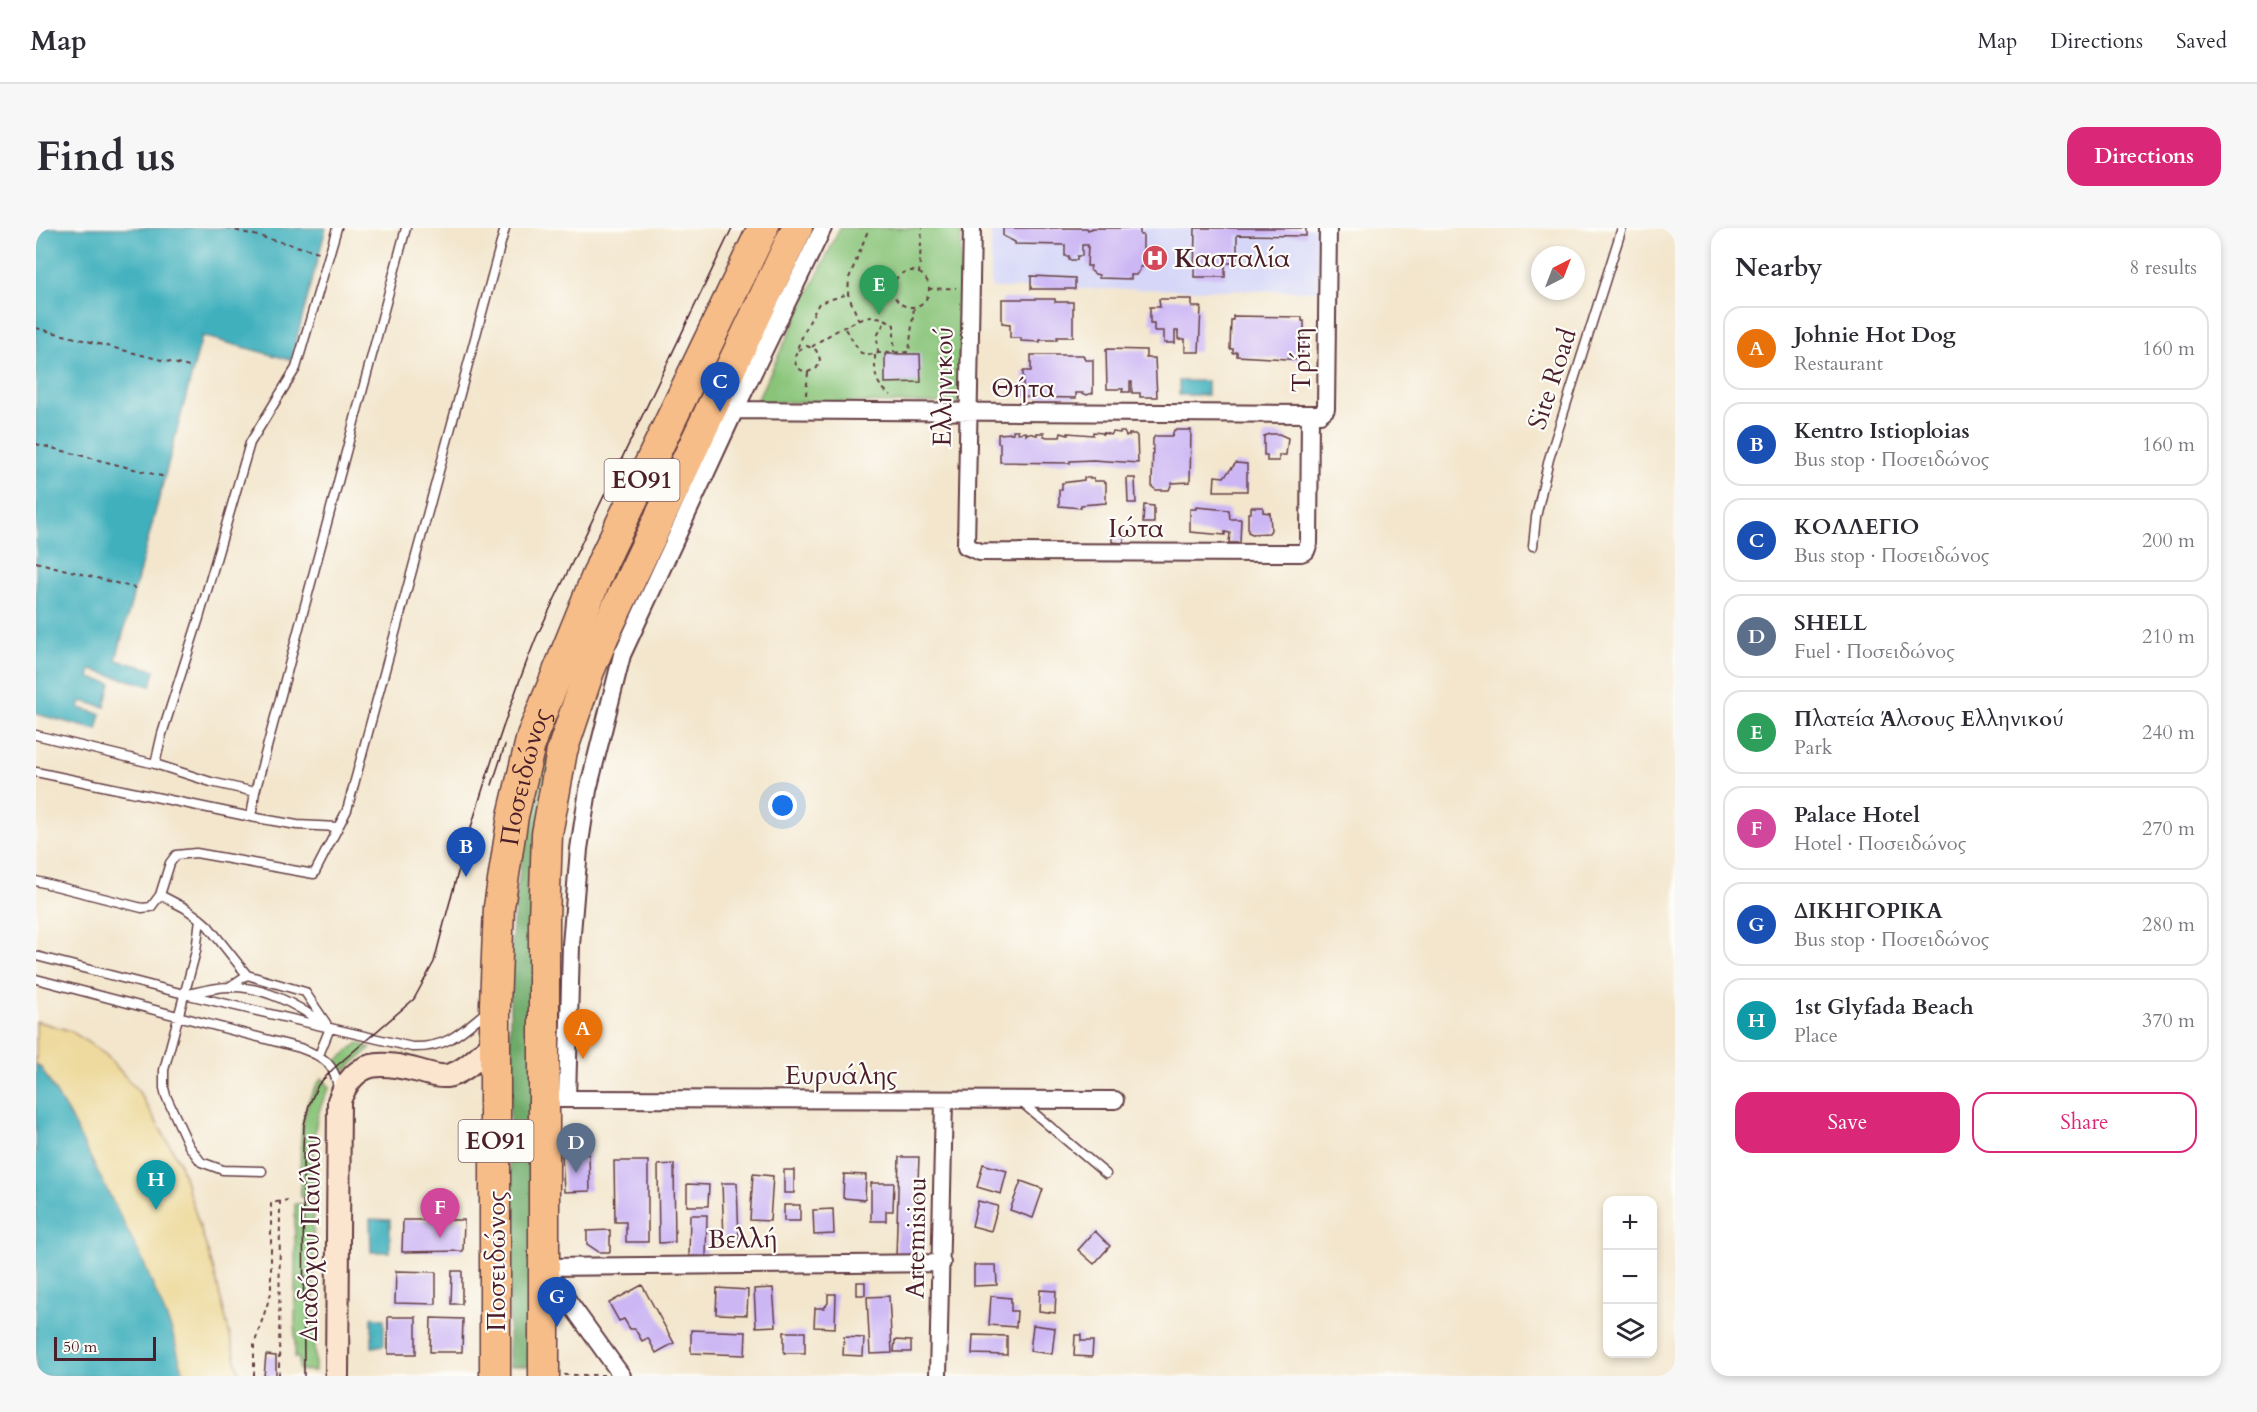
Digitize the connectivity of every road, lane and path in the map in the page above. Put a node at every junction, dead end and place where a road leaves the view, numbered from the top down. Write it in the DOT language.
graph roads {
  1 [pos="227,228"];
  2 [pos="336,228"];
  3 [pos="406,228"];
  4 [pos="505,228"];
  5 [pos="763,228"];
  6 [pos="796,228"];
  7 [pos="823,228"];
  8 [pos="868,228"];
  9 [pos="922,228"];
  10 [pos="972,228"];
  11 [pos="1328,228"];
  12 [pos="1622,228"];
  13 [pos="319,252"];
  14 [pos="919,274"];
  15 [pos="972,287"];
  16 [pos="928,289"];
  17 [pos="848,294"];
  18 [pos="914,307"];
  19 [pos="886,320"];
  20 [pos="859,321"];
  21 [pos="36,328"];
  22 [pos="845,328"];
  23 [pos="812,347"];
  24 [pos="798,350"];
  25 [pos="894,352"];
  26 [pos="876,354"];
  27 [pos="193,368"];
  28 [pos="808,372"];
  29 [pos="735,410"];
  30 [pos="805,410"];
  31 [pos="895,411"];
  32 [pos="968,413"];
  33 [pos="1310,414"];
  34 [pos="36,444"];
  35 [pos="165,477"];
  36 [pos="966,546"];
  37 [pos="1533,546"];
  38 [pos="1306,551"];
  39 [pos="36,562"];
  40 [pos="135,588"];
  41 [pos="571,636"];
  42 [pos="615,639"];
  43 [pos="36,735"];
  44 [pos="155,764"];
  45 [pos="36,772"];
  46 [pos="255,792"];
  47 [pos="251,817"];
  48 [pos="338,827"];
  49 [pos="36,881"];
  50 [pos="160,895"];
  51 [pos="200,919"];
  52 [pos="36,956"];
  53 [pos="248,975"];
  54 [pos="36,979"];
  55 [pos="229,987"];
  56 [pos="183,994"];
  57 [pos="495,1004"];
  58 [pos="179,1016"];
  59 [pos="330,1028"];
  60 [pos="496,1041"];
  61 [pos="319,1055"];
  62 [pos="556,1099"];
  63 [pos="944,1100"];
  64 [pos="1018,1100"];
  65 [pos="1116,1100"];
  66 [pos="339,1101"];
  67 [pos="262,1171"];
  68 [pos="1106,1174"];
  69 [pos="288,1200"];
  70 [pos="280,1201"];
  71 [pos="942,1263"];
  72 [pos="544,1267"];
  73 [pos="620,1374"];
  74 [pos="254,1376"];
  75 [pos="279,1376"];
  76 [pos="337,1376"];
  77 [pos="495,1376"];
  78 [pos="554,1376"];
  79 [pos="938,1376"];
  1 -- 13 [label="path"];
  2 -- 44 [label="lane"];
  3 -- 46 [label="lane"];
  4 -- 48 [label="lane"];
  5 -- 41 [label="highway, Ποσειδώνος / ΕΟ91"];
  6 -- 42 [label="highway, Ποσειδώνος / ΕΟ91"];
  7 -- 29 [label="street"];
  8 -- 17 [label="path"];
  9 -- 14 [label="path"];
  10 -- 15 [label="street, Ελληνικού"];
  11 -- 33 [label="street, Τρίτη"];
  12 -- 37 [label="lane, Site Road"];
  14 -- 16 [label="path"];
  14 -- 18 [label="path"];
  15 -- 16 [label="path"];
  15 -- 32 [label="street, Ελληνικού"];
  16 -- 18 [label="path"];
  17 -- 20 [label="path"];
  17 -- 24 [label="path"];
  18 -- 25 [label="path"];
  19 -- 20 [label="path"];
  19 -- 25 [label="path"];
  19 -- 26 [label="path"];
  20 -- 22 [label="path"];
  21 -- 27 [label="path"];
  22 -- 23 [label="path"];
  22 -- 26 [label="path"];
  23 -- 24 [label="path"];
  23 -- 28 [label="path"];
  24 -- 28 [label="path"];
  25 -- 26 [label="path"];
  26 -- 31 [label="path"];
  28 -- 30 [label="path"];
  29 -- 30 [label="street, Θήτα"];
  29 -- 42 [label="street"];
  30 -- 31 [label="street, Θήτα"];
  31 -- 32 [label="street, Θήτα"];
  32 -- 33 [label="street, Θήτα"];
  32 -- 36 [label="street, Ελληνικού"];
  33 -- 38 [label="street, Τρίτη"];
  34 -- 35 [label="path"];
  36 -- 38 [label="street, Ιώτα"];
  39 -- 40 [label="path"];
  41 -- 42 [label="highway"];
  41 -- 57 [label="highway, Ποσειδώνος / ΕΟ91"];
  42 -- 62 [label="highway, Ποσειδώνος / ΕΟ91"];
  43 -- 44 [label="lane"];
  44 -- 46 [label="lane"];
  45 -- 47 [label="lane"];
  46 -- 47 [label="lane"];
  47 -- 48 [label="lane"];
  48 -- 50 [label="lane"];
  49 -- 50 [label="lane"];
  50 -- 51 [label="lane"];
  51 -- 53 [label="lane"];
  51 -- 56 [label="lane"];
  52 -- 56 [label="lane"];
  53 -- 55 [label="lane"];
  53 -- 59 [label="lane"];
  54 -- 58 [label="lane"];
  55 -- 56 [label="lane"];
  55 -- 59 [label="lane"];
  56 -- 58 [label="lane"];
  56 -- 59 [label="lane"];
  57 -- 59 [label="lane"];
  57 -- 60 [label="highway, Ποσειδώνος / ΕΟ91"];
  58 -- 61 [label="lane"];
  58 -- 67 [label="lane"];
  59 -- 61 [label="lane"];
  60 -- 66 [label="street"];
  60 -- 77 [label="highway, Ποσειδώνος / ΕΟ91"];
  61 -- 66 [label="lane"];
  62 -- 63 [label="street, Ευρυάλης"];
  62 -- 72 [label="highway, Ποσειδώνος / ΕΟ91"];
  63 -- 64 [label="street, Ευρυάλης"];
  63 -- 71 [label="street, Artemisiou"];
  64 -- 65 [label="street, Ευρυάλης"];
  64 -- 68 [label="lane"];
  66 -- 76 [label="street, Διαδόχου Παύλου"];
  69 -- 70 [label="path"];
  70 -- 74 [label="path"];
  70 -- 75 [label="path"];
  71 -- 72 [label="street, Βελλή"];
  71 -- 79 [label="street, Artemisiou"];
  72 -- 73 [label="street"];
  72 -- 78 [label="highway, Ποσειδώνος / ΕΟ91"];
  73 -- 78 [label="path"];
}
